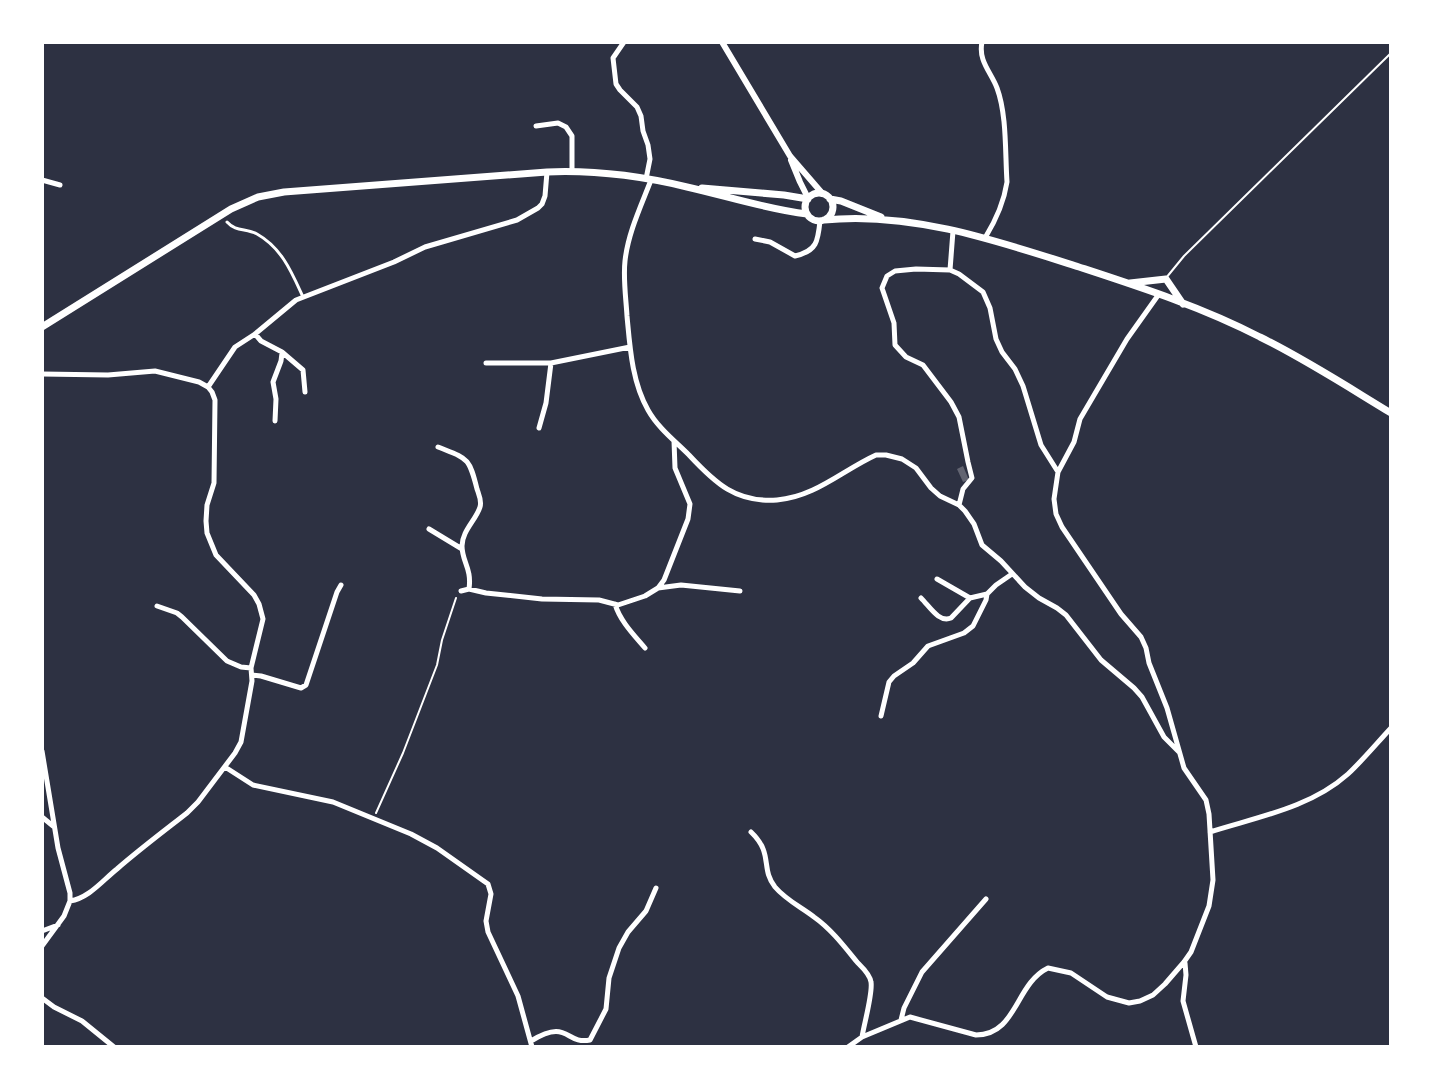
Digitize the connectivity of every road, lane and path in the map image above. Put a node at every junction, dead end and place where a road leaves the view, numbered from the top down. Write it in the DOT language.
graph roads {
  1 [pos="624,42"];
  2 [pos="722,42"];
  3 [pos="982,42"];
  4 [pos="1391,53"];
  5 [pos="536,126"];
  6 [pos="790,156"];
  7 [pos="572,170"];
  8 [pos="547,172"];
  9 [pos="42,180"];
  10 [pos="649,180"];
  11 [pos="800,182"];
  12 [pos="60,185"];
  13 [pos="688,187"];
  14 [pos="822,193"];
  15 [pos="784,195"];
  16 [pos="808,198"];
  17 [pos="830,199"];
  18 [pos="807,214"];
  19 [pos="883,218"];
  20 [pos="822,220"];
  21 [pos="227,222"];
  22 [pos="953,231"];
  23 [pos="985,238"];
  24 [pos="755,239"];
  25 [pos="950,270"];
  26 [pos="1164,281"];
  27 [pos="1127,283"];
  28 [pos="1159,294"];
  29 [pos="303,297"];
  30 [pos="1183,304"];
  31 [pos="42,327"];
  32 [pos="255,334"];
  33 [pos="630,347"];
  34 [pos="282,352"];
  35 [pos="486,363"];
  36 [pos="551,363"];
  37 [pos="42,374"];
  38 [pos="208,387"];
  39 [pos="305,392"];
  40 [pos="1391,413"];
  41 [pos="275,421"];
  42 [pos="539,428"];
  43 [pos="674,440"];
  44 [pos="438,447"];
  45 [pos="1058,472"];
  46 [pos="959,505"];
  47 [pos="429,529"];
  48 [pos="462,549"];
  49 [pos="1012,574"];
  50 [pos="937,579"];
  51 [pos="341,585"];
  52 [pos="658,588"];
  53 [pos="469,589"];
  54 [pos="461,591"];
  55 [pos="740,591"];
  56 [pos="987,594"];
  57 [pos="921,598"];
  58 [pos="970,598"];
  59 [pos="615,604"];
  60 [pos="157,606"];
  61 [pos="645,648"];
  62 [pos="252,672"];
  63 [pos="881,716"];
  64 [pos="1391,728"];
  65 [pos="42,751"];
  66 [pos="1180,753"];
  67 [pos="225,767"];
  68 [pos="42,817"];
  69 [pos="374,819"];
  70 [pos="55,828"];
  71 [pos="751,832"];
  72 [pos="1210,832"];
  73 [pos="656,888"];
  74 [pos="986,899"];
  75 [pos="70,901"];
  76 [pos="59,925"];
  77 [pos="42,931"];
  78 [pos="42,946"];
  79 [pos="1184,962"];
  80 [pos="42,998"];
  81 [pos="901,1020"];
  82 [pos="862,1037"];
  83 [pos="532,1044"];
  84 [pos="114,1047"];
  85 [pos="848,1047"];
  86 [pos="1196,1047"];
  1 -- 10 [label="street"];
  2 -- 6 [label="street"];
  3 -- 23 [label="street"];
  4 -- 26 [label="lane"];
  5 -- 7 [label="street"];
  6 -- 11 [label="street"];
  6 -- 14 [label="street"];
  7 -- 8 [label="main road"];
  7 -- 10 [label="main road"];
  8 -- 29 [label="street"];
  8 -- 31 [label="main road"];
  9 -- 12 [label="street"];
  10 -- 13 [label="main road"];
  10 -- 33 [label="street"];
  11 -- 15 [label="street"];
  11 -- 16 [label="street"];
  13 -- 15 [label="main road"];
  13 -- 18 [label="main road"];
  14 -- 16 [label="main road"];
  14 -- 17 [label="main road"];
  15 -- 16 [label="main road"];
  16 -- 18 [label="main road"];
  17 -- 19 [label="main road"];
  17 -- 20 [label="main road"];
  18 -- 20 [label="main road"];
  19 -- 20 [label="main road"];
  19 -- 22 [label="main road"];
  20 -- 24 [label="street"];
  21 -- 29 [label="street"];
  22 -- 23 [label="main road"];
  22 -- 25 [label="street"];
  23 -- 27 [label="main road"];
  25 -- 45 [label="street"];
  25 -- 46 [label="street"];
  26 -- 27 [label="main road"];
  26 -- 28 [label="main road"];
  26 -- 30 [label="main road"];
  27 -- 28 [label="main road"];
  28 -- 30 [label="main road"];
  28 -- 45 [label="street"];
  29 -- 32 [label="street"];
  30 -- 40 [label="main road"];
  32 -- 34 [label="street"];
  32 -- 38 [label="street"];
  33 -- 36 [label="street"];
  33 -- 43 [label="street"];
  34 -- 39 [label="street"];
  34 -- 41 [label="street"];
  35 -- 36 [label="street"];
  36 -- 42 [label="street"];
  37 -- 38 [label="street"];
  38 -- 62 [label="street"];
  43 -- 46 [label="street"];
  43 -- 52 [label="street"];
  44 -- 48 [label="street"];
  45 -- 66 [label="street"];
  46 -- 49 [label="street"];
  47 -- 48 [label="street"];
  48 -- 53 [label="street"];
  49 -- 56 [label="street"];
  49 -- 66 [label="street"];
  50 -- 58 [label="street"];
  51 -- 62 [label="street"];
  52 -- 55 [label="street"];
  52 -- 59 [label="street"];
  53 -- 54 [label="street"];
  53 -- 59 [label="street"];
  54 -- 69 [label="path"];
  56 -- 58 [label="street"];
  56 -- 63 [label="street"];
  57 -- 58 [label="street"];
  59 -- 61 [label="street"];
  60 -- 62 [label="street"];
  62 -- 67 [label="street"];
  64 -- 72 [label="street"];
  65 -- 70 [label="street"];
  66 -- 72 [label="street"];
  67 -- 69 [label="street"];
  67 -- 75 [label="street"];
  68 -- 70 [label="street"];
  69 -- 83 [label="street"];
  70 -- 75 [label="street"];
  71 -- 82 [label="street"];
  72 -- 79 [label="street"];
  73 -- 83 [label="street"];
  74 -- 81 [label="street"];
  75 -- 76 [label="street"];
  76 -- 77 [label="street"];
  76 -- 78 [label="street"];
  79 -- 81 [label="street"];
  79 -- 86 [label="street"];
  80 -- 84 [label="street"];
  81 -- 82 [label="street"];
  82 -- 85 [label="street"];
}
